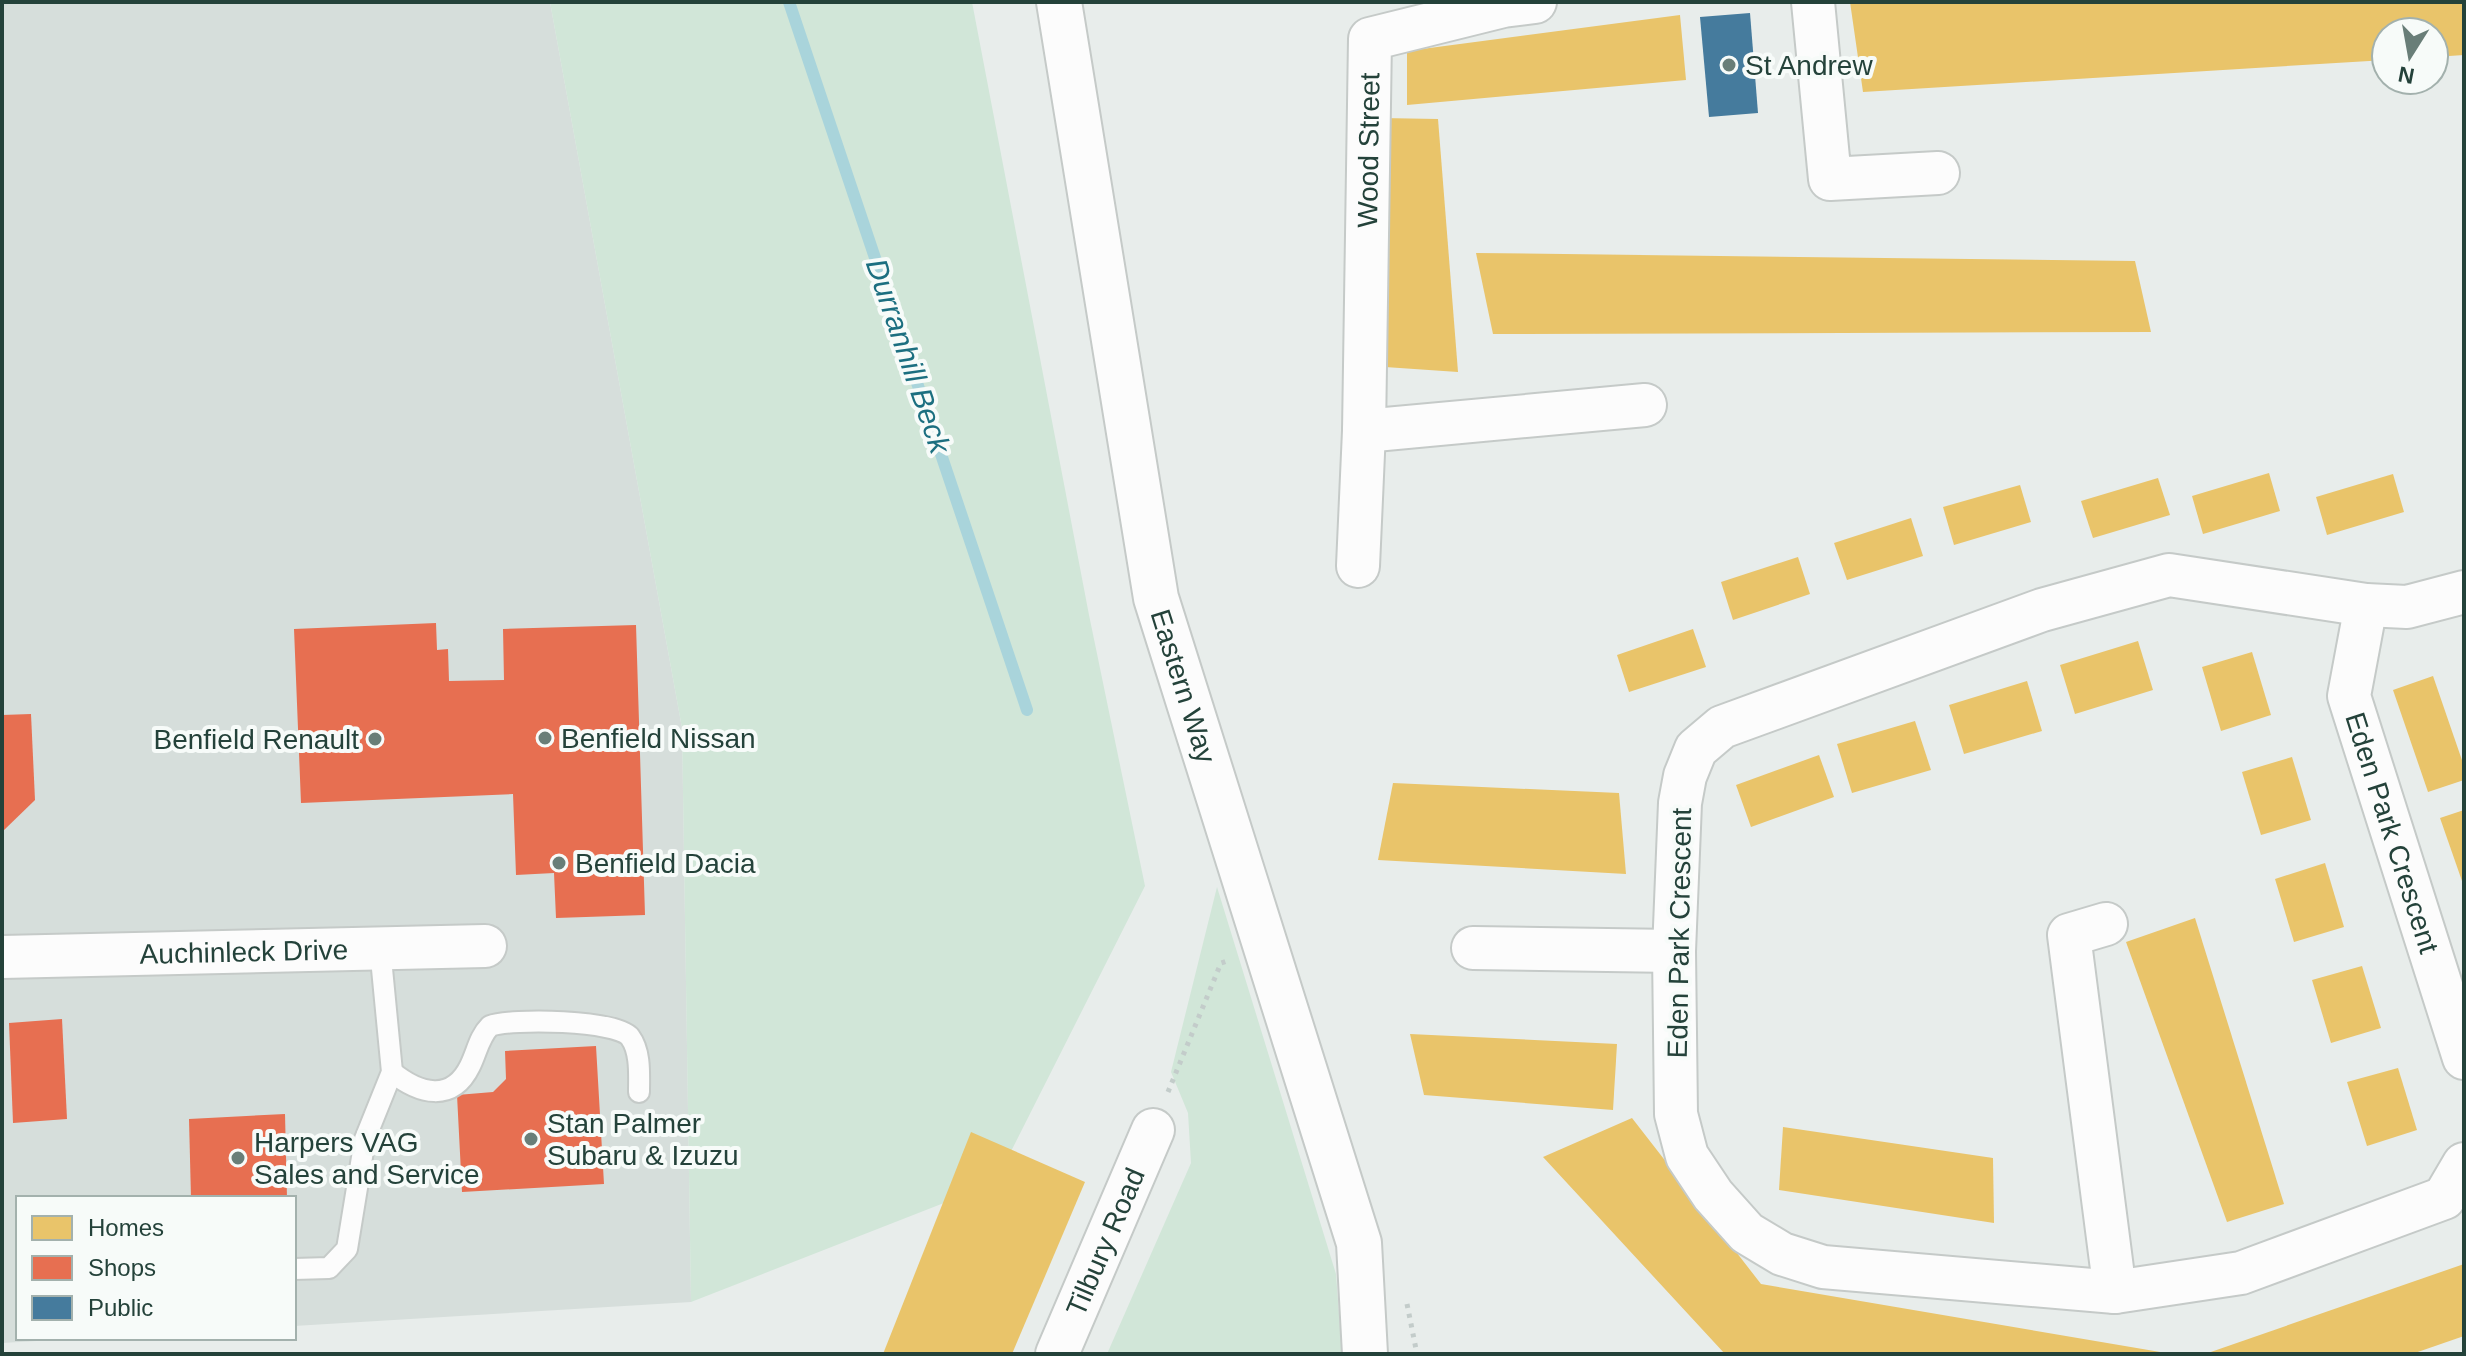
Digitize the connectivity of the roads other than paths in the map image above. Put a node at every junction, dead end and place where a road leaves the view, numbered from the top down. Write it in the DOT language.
graph roads {
  1 [pos="1059,2"];
  2 [pos="1813,2"];
  3 [pos="1513,3"];
  4 [pos="1938,173"];
  5 [pos="1645,405"];
  6 [pos="1364,431"];
  7 [pos="1358,566"];
  8 [pos="2464,592"];
  9 [pos="2366,605"];
  10 [pos="2106,924"];
  11 [pos="485,946"];
  12 [pos="380,948"];
  13 [pos="1473,948"];
  14 [pos="1674,951"];
  15 [pos="2,957"];
  16 [pos="2464,1058"];
  17 [pos="392,1072"];
  18 [pos="639,1092"];
  19 [pos="1153,1130"];
  20 [pos="2464,1164"];
  21 [pos="296,1269"];
  22 [pos="2115,1292"];
  23 [pos="1057,1354"];
  24 [pos="1365,1354"];
  1 -- 24 [label="street, Eastern Way"];
  2 -- 4 [label="street"];
  3 -- 6 [label="street, Wood Street"];
  5 -- 6 [label="street"];
  6 -- 7 [label="street, Wood Street"];
  8 -- 9 [label="street, Eden Park Crescent"];
  9 -- 14 [label="street, Eden Park Crescent"];
  9 -- 16 [label="street, Eden Park Crescent"];
  10 -- 22 [label="street"];
  11 -- 12 [label="street, Auchinleck Drive"];
  12 -- 15 [label="street, Auchinleck Drive"];
  12 -- 17 [label="lane"];
  13 -- 14 [label="street"];
  14 -- 22 [label="street, Eden Park Crescent"];
  17 -- 18 [label="lane"];
  17 -- 21 [label="lane"];
  19 -- 23 [label="street, Tilbury Road"];
  20 -- 22 [label="street, Eden Park Crescent"];
}
